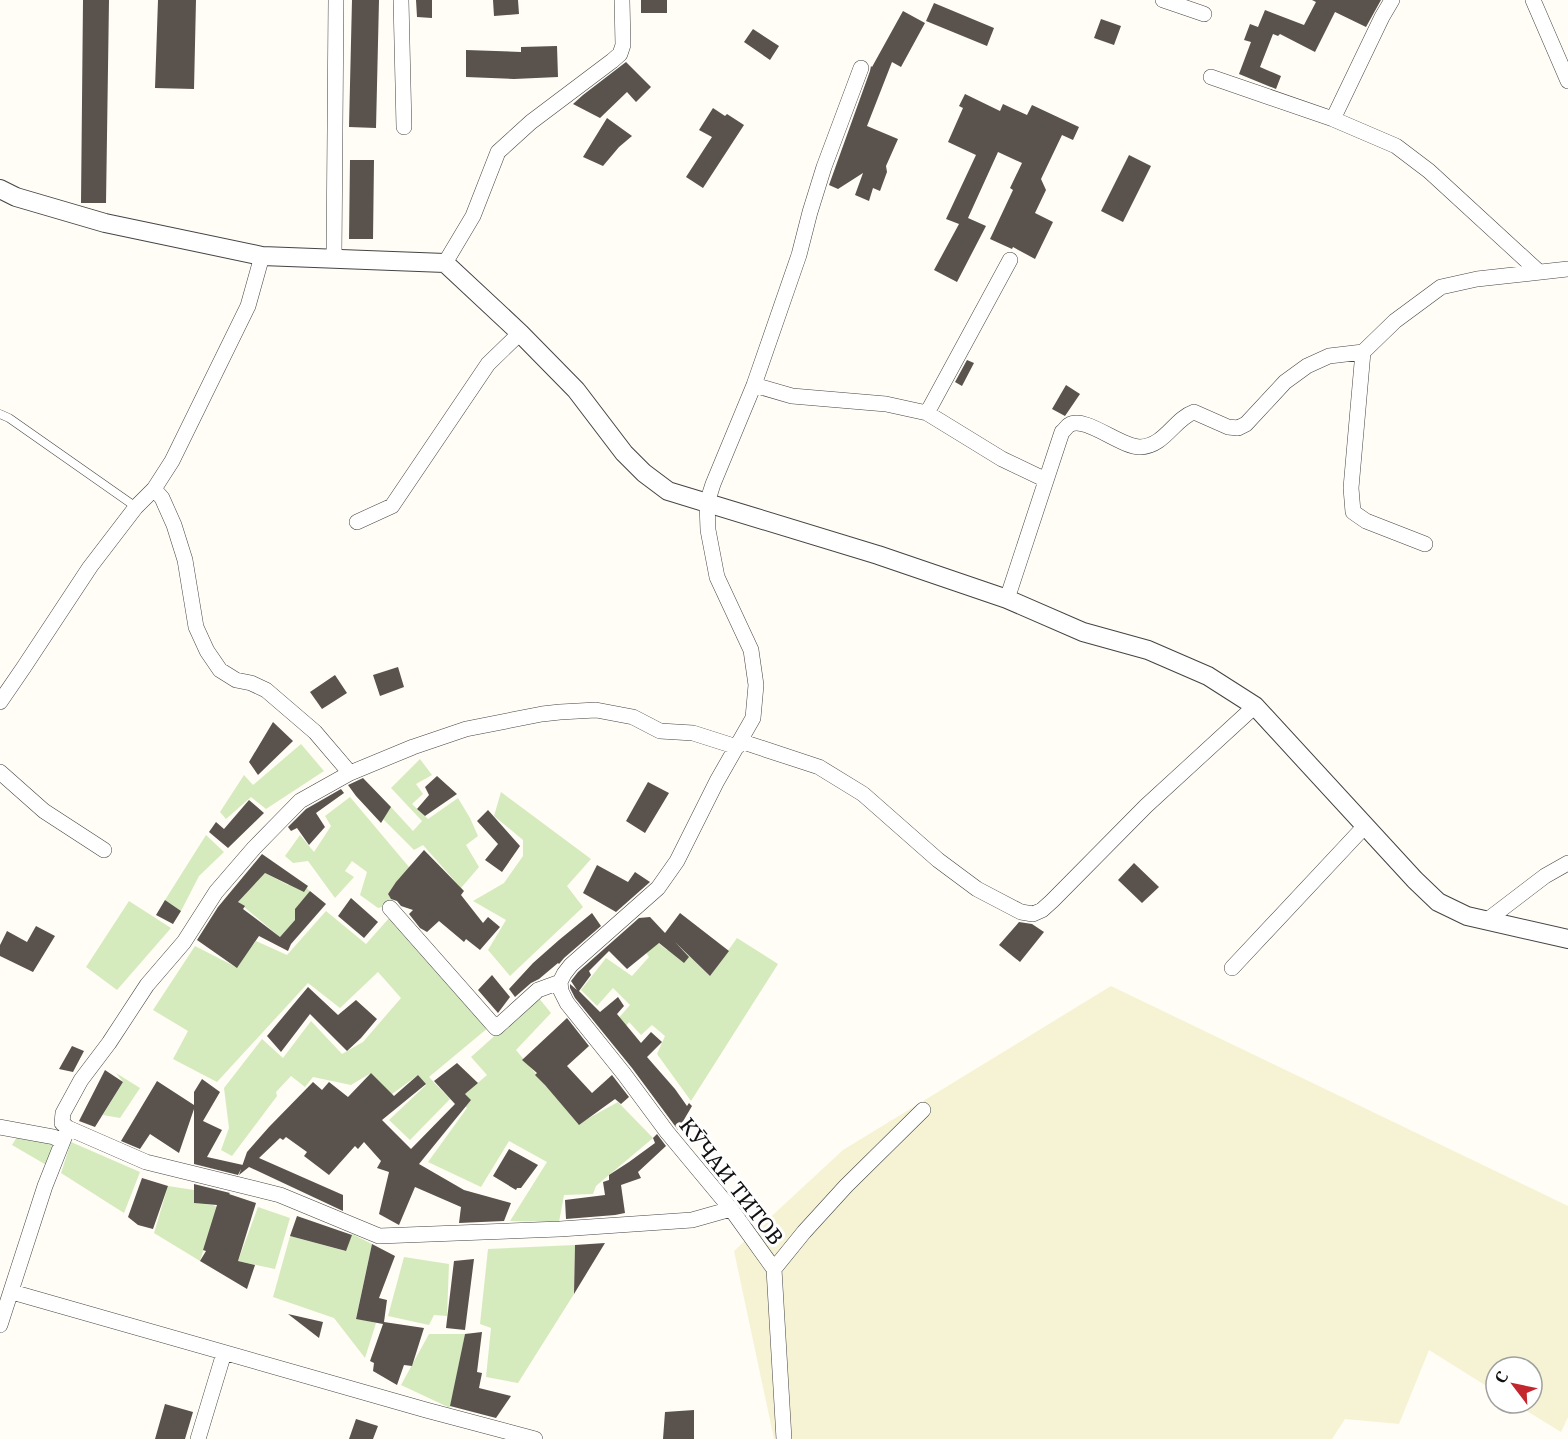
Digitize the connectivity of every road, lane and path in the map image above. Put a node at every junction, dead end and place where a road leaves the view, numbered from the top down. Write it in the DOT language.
graph roads {
  1 [pos="336,0"];
  2 [pos="401,0"];
  3 [pos="622,0"];
  4 [pos="1163,0"];
  5 [pos="1392,0"];
  6 [pos="1533,0"];
  7 [pos="1204,14"];
  8 [pos="861,68"];
  9 [pos="1211,77"];
  10 [pos="1568,81"];
  11 [pos="1333,119"];
  12 [pos="404,127"];
  13 [pos="0,189"];
  14 [pos="262,256"];
  15 [pos="334,259"];
  16 [pos="1010,260"];
  17 [pos="445,263"];
  18 [pos="1568,269"];
  19 [pos="1539,272"];
  20 [pos="520,333"];
  21 [pos="1363,352"];
  22 [pos="754,386"];
  23 [pos="927,413"];
  24 [pos="0,414"];
  25 [pos="1046,480"];
  26 [pos="154,489"];
  27 [pos="707,503"];
  28 [pos="136,507"];
  29 [pos="357,522"];
  30 [pos="1425,544"];
  31 [pos="1007,599"];
  32 [pos="0,702"];
  33 [pos="1255,706"];
  34 [pos="739,744"];
  35 [pos="0,772"];
  36 [pos="350,773"];
  37 [pos="1365,826"];
  38 [pos="104,850"];
  39 [pos="1568,863"];
  40 [pos="390,908"];
  41 [pos="1486,921"];
  42 [pos="1568,939"];
  43 [pos="1232,968"];
  44 [pos="560,982"];
  45 [pos="923,1110"];
  46 [pos="0,1127"];
  47 [pos="65,1135"];
  48 [pos="731,1209"];
  49 [pos="774,1269"];
  50 [pos="12,1292"];
  51 [pos="0,1325"];
  52 [pos="224,1353"];
  53 [pos="198,1439"];
  54 [pos="535,1439"];
  55 [pos="784,1439"];
  1 -- 15 [label="street"];
  2 -- 12 [label="street"];
  3 -- 17 [label="street"];
  4 -- 7 [label="street"];
  5 -- 11 [label="street"];
  6 -- 10 [label="street"];
  8 -- 22 [label="street"];
  9 -- 11 [label="street"];
  11 -- 19 [label="street"];
  13 -- 14 [label="street"];
  14 -- 15 [label="street"];
  14 -- 26 [label="street"];
  15 -- 17 [label="street"];
  16 -- 23 [label="street"];
  17 -- 20 [label="street"];
  18 -- 19 [label="street"];
  19 -- 21 [label="street"];
  20 -- 27 [label="street"];
  20 -- 29 [label="street"];
  21 -- 25 [label="street"];
  21 -- 30 [label="street"];
  22 -- 23 [label="street"];
  22 -- 27 [label="street"];
  23 -- 25 [label="street"];
  24 -- 28 [label="lane"];
  25 -- 31 [label="street"];
  26 -- 28 [label="street"];
  26 -- 36 [label="street"];
  27 -- 31 [label="street"];
  27 -- 34 [label="street"];
  28 -- 32 [label="street"];
  31 -- 33 [label="street"];
  33 -- 34 [label="street"];
  33 -- 37 [label="street"];
  34 -- 36 [label="street"];
  34 -- 44 [label="street"];
  35 -- 38 [label="street"];
  36 -- 47 [label="street"];
  37 -- 41 [label="street"];
  37 -- 43 [label="street"];
  39 -- 41 [label="street"];
  40 -- 44 [label="street"];
  41 -- 42 [label="street"];
  44 -- 48 [label="street, КӮЧАИ ТИТОВ"];
  45 -- 49 [label="street"];
  46 -- 47 [label="street"];
  47 -- 48 [label="street"];
  47 -- 50 [label="street"];
  48 -- 49 [label="street, КӮЧАИ ТИТОВ"];
  49 -- 55 [label="street, КӮЧАИ ТИТОВ"];
  50 -- 51 [label="street"];
  50 -- 52 [label="street"];
  52 -- 53 [label="street"];
  52 -- 54 [label="street"];
}
